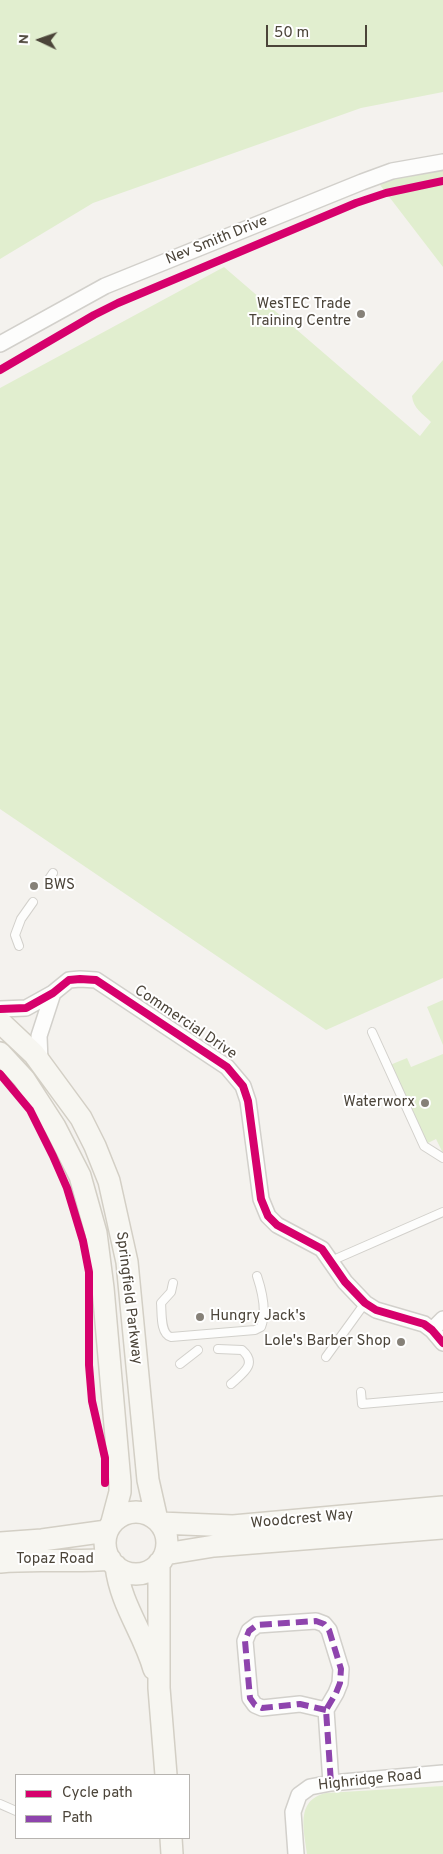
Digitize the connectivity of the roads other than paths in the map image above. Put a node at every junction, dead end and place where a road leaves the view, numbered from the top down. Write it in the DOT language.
graph roads {
  1 [pos="443,162"];
  2 [pos="0,344"];
  3 [pos="33,902"];
  4 [pos="19,946"];
  5 [pos="53,994"];
  6 [pos="0,1009"];
  7 [pos="0,1022"];
  8 [pos="372,1032"];
  9 [pos="0,1053"];
  10 [pos="40,1062"];
  11 [pos="443,1158"];
  12 [pos="443,1212"];
  13 [pos="331,1261"];
  14 [pos="257,1276"];
  15 [pos="173,1283"];
  16 [pos="365,1303"];
  17 [pos="438,1324"];
  18 [pos="443,1343"];
  19 [pos="218,1349"];
  20 [pos="198,1350"];
  21 [pos="326,1357"];
  22 [pos="180,1364"];
  23 [pos="231,1384"];
  24 [pos="361,1392"];
  25 [pos="443,1397"];
  26 [pos="443,1507"];
  27 [pos="159,1521"];
  28 [pos="110,1526"];
  29 [pos="443,1528"];
  30 [pos="0,1543"];
  31 [pos="162,1559"];
  32 [pos="0,1562"];
  33 [pos="113,1563"];
  34 [pos="159,1688"];
  35 [pos="326,1710"];
  36 [pos="443,1773"];
  37 [pos="166,1774"];
  38 [pos="332,1783"];
  39 [pos="0,1804"];
  40 [pos="15,1811"];
  41 [pos="171,1839"];
  42 [pos="172,1854"];
  43 [pos="296,1854"];
  1 -- 2 [label="street, Nev Smith Drive"];
  3 -- 4 [label="lane"];
  5 -- 6 [label="street, Commercial Drive"];
  5 -- 10 [label="street"];
  5 -- 13 [label="street, Commercial Drive"];
  7 -- 10 [label="main road, Springfield Parkway"];
  8 -- 11 [label="lane"];
  9 -- 28 [label="main road, Springfield Parkway"];
  10 -- 27 [label="main road, Springfield Parkway"];
  12 -- 13 [label="lane"];
  13 -- 16 [label="street, Commercial Drive"];
  14 -- 15 [label="lane"];
  16 -- 17 [label="street, Commercial Drive"];
  16 -- 21 [label="lane"];
  17 -- 18 [label="street, Commercial Drive"];
  19 -- 23 [label="lane"];
  20 -- 22 [label="lane"];
  24 -- 25 [label="lane"];
  26 -- 27 [label="main road, Woodcrest Way"];
  27 -- 28 [label="main road"];
  27 -- 31 [label="main road"];
  28 -- 30 [label="main road, Topaz Road"];
  28 -- 33 [label="main road"];
  29 -- 31 [label="main road, Woodcrest Way"];
  31 -- 33 [label="main road"];
  31 -- 34 [label="main road"];
  32 -- 33 [label="main road, Topaz Road"];
  33 -- 34 [label="main road"];
  34 -- 37 [label="main road"];
  35 -- 35 [label="street"];
  35 -- 38 [label="street"];
  36 -- 38 [label="street, Highridge Road"];
  38 -- 43 [label="street, Highridge Road"];
  39 -- 40 [label="lane"];
  41 -- 42 [label="main road"];
}
